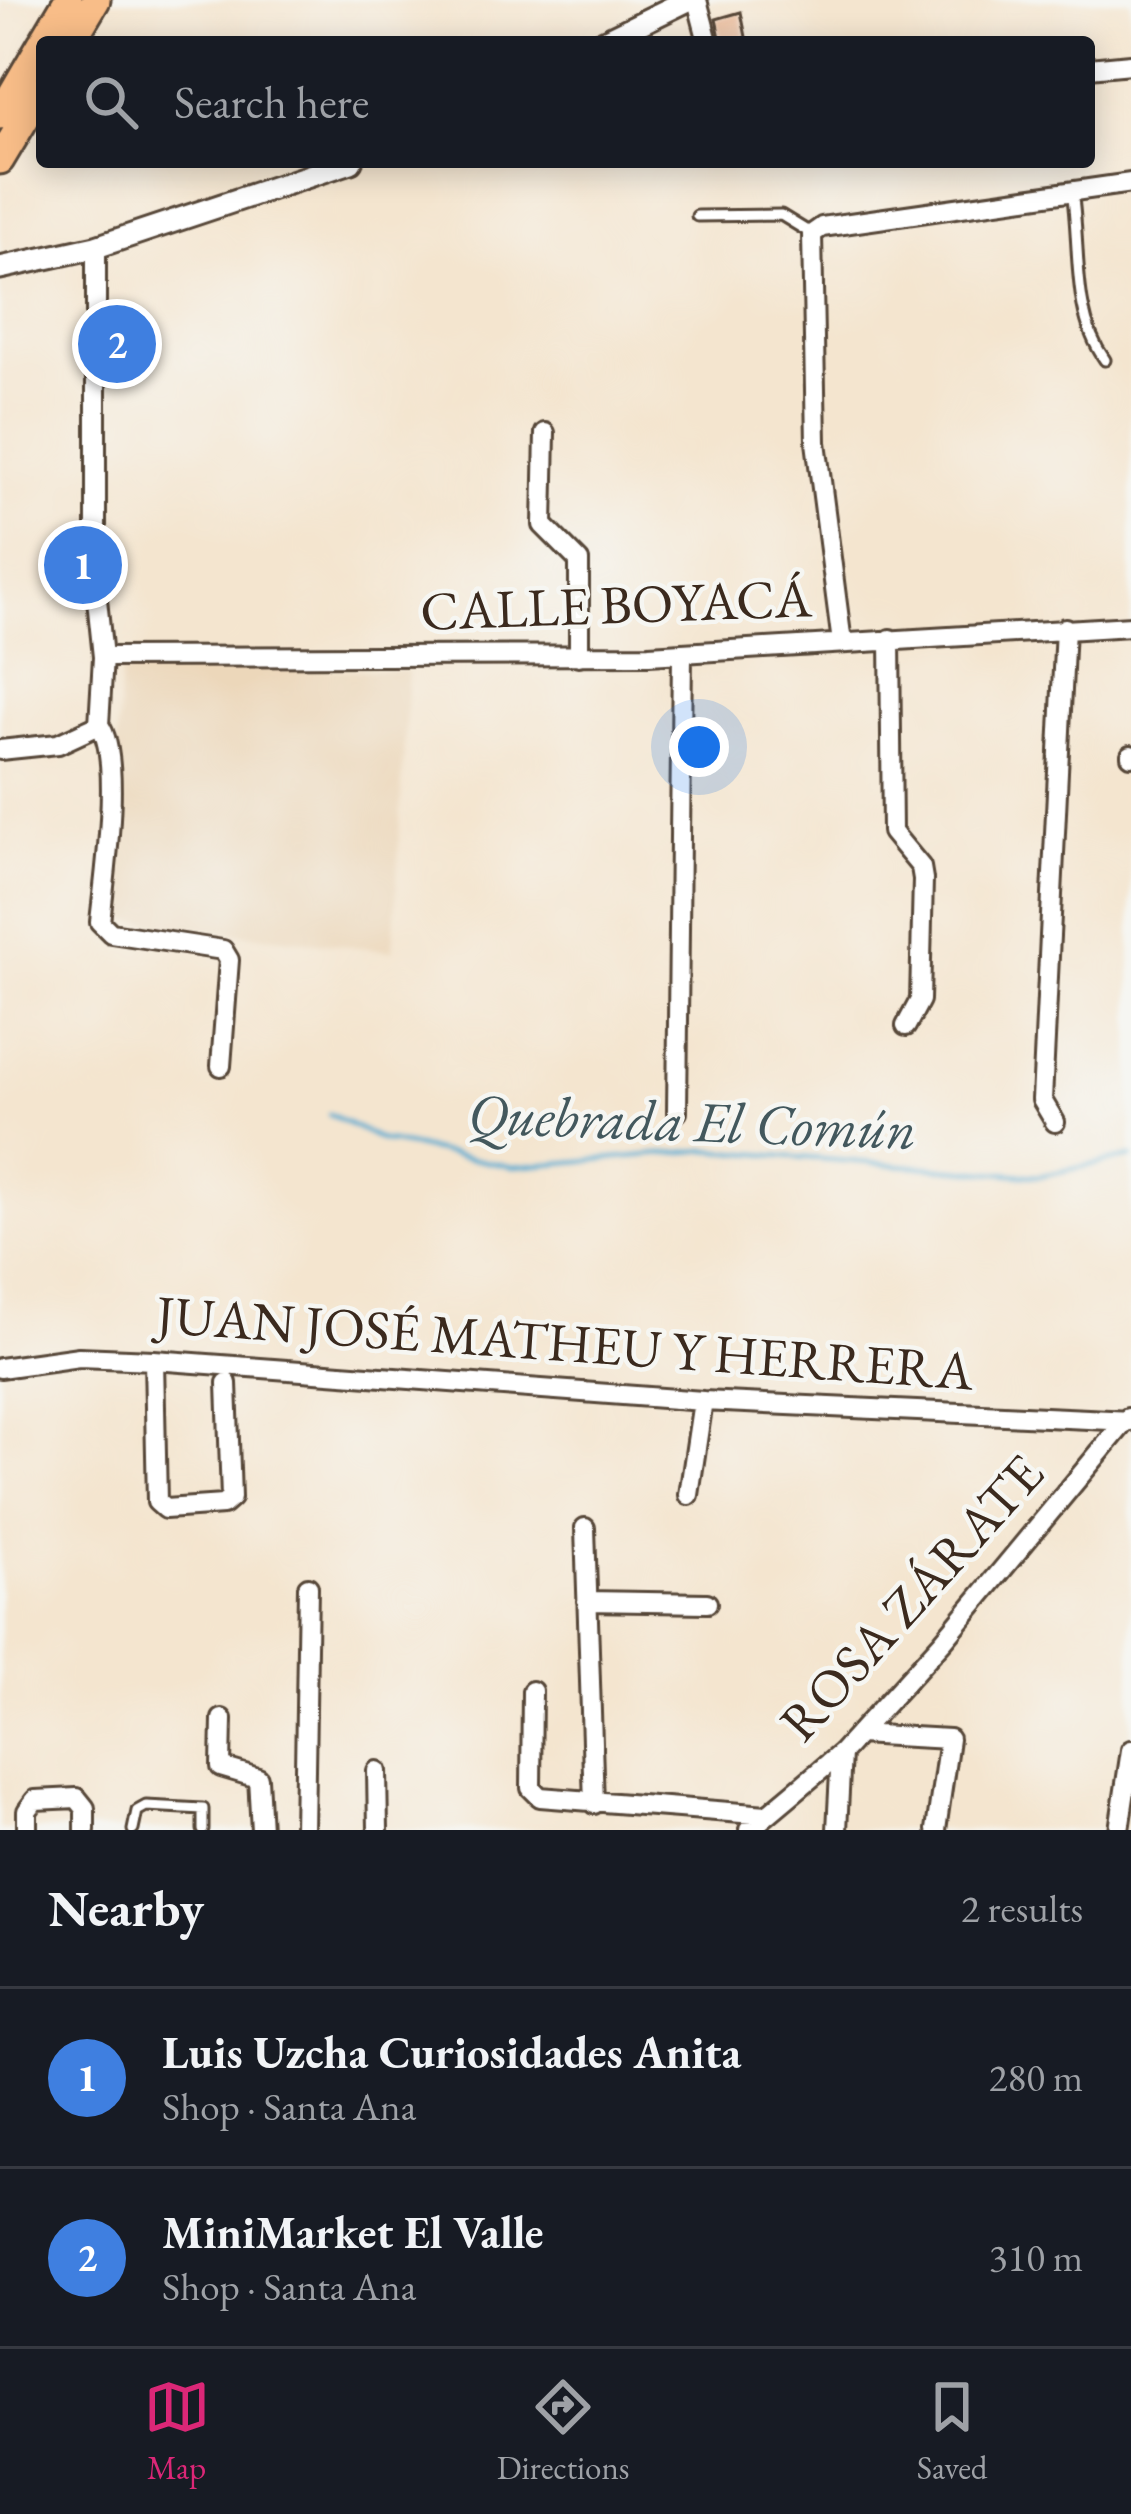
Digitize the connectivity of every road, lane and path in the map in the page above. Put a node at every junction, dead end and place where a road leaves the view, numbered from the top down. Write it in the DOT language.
graph roads {
  1 [pos="693,0"];
  2 [pos="615,36"];
  3 [pos="706,36"];
  4 [pos="36,63"];
  5 [pos="1131,64"];
  6 [pos="1095,67"];
  7 [pos="36,100"];
  8 [pos="0,115"];
  9 [pos="0,160"];
  10 [pos="333,168"];
  11 [pos="1131,183"];
  12 [pos="1072,191"];
  13 [pos="697,216"];
  14 [pos="817,231"];
  15 [pos="96,247"];
  16 [pos="0,268"];
  17 [pos="1105,360"];
  18 [pos="545,433"];
  19 [pos="1131,626"];
  20 [pos="1066,628"];
  21 [pos="890,639"];
  22 [pos="842,643"];
  23 [pos="682,654"];
  24 [pos="579,656"];
  25 [pos="103,657"];
  26 [pos="100,725"];
  27 [pos="0,750"];
  28 [pos="906,1026"];
  29 [pos="221,1066"];
  30 [pos="676,1112"];
  31 [pos="1055,1122"];
  32 [pos="154,1360"];
  33 [pos="0,1368"];
  34 [pos="226,1383"];
  35 [pos="703,1401"];
  36 [pos="1129,1418"];
  37 [pos="689,1496"];
  38 [pos="585,1528"];
  39 [pos="308,1587"];
  40 [pos="587,1601"];
  41 [pos="707,1603"];
  42 [pos="532,1691"];
  43 [pos="222,1719"];
  44 [pos="858,1734"];
  45 [pos="1131,1750"];
  46 [pos="841,1753"];
  47 [pos="377,1771"];
  48 [pos="594,1804"];
  49 [pos="767,1815"];
  50 [pos="27,1830"];
  51 [pos="85,1830"];
  52 [pos="133,1830"];
  53 [pos="203,1830"];
  54 [pos="260,1830"];
  55 [pos="304,1830"];
  56 [pos="378,1830"];
  57 [pos="749,1830"];
  58 [pos="837,1830"];
  59 [pos="936,1830"];
  60 [pos="1119,1830"];
  1 -- 2 [label="street"];
  1 -- 3 [label="street"];
  4 -- 8 [label="main road"];
  5 -- 6 [label="street"];
  7 -- 9 [label="main road"];
  10 -- 15 [label="street"];
  11 -- 12 [label="street"];
  12 -- 14 [label="street"];
  12 -- 17 [label="lane"];
  13 -- 14 [label="lane"];
  14 -- 22 [label="street"];
  15 -- 16 [label="street"];
  15 -- 25 [label="street"];
  18 -- 24 [label="street"];
  19 -- 20 [label="street, CALLE BOYACÁ"];
  20 -- 21 [label="street, CALLE BOYACÁ"];
  20 -- 31 [label="street"];
  21 -- 22 [label="street, CALLE BOYACÁ"];
  21 -- 28 [label="street"];
  22 -- 23 [label="street, CALLE BOYACÁ"];
  23 -- 24 [label="street, CALLE BOYACÁ"];
  23 -- 30 [label="street"];
  24 -- 25 [label="street, CALLE BOYACÁ"];
  25 -- 26 [label="street"];
  26 -- 27 [label="street"];
  26 -- 29 [label="street"];
  32 -- 33 [label="street, JUAN JOSÉ MATHEU Y HERRERA"];
  32 -- 34 [label="street"];
  32 -- 35 [label="street, JUAN JOSÉ MATHEU Y HERRERA"];
  35 -- 36 [label="street, JUAN JOSÉ MATHEU Y HERRERA"];
  35 -- 37 [label="street"];
  36 -- 44 [label="street, ROSA ZÁRATE"];
  38 -- 40 [label="street"];
  39 -- 55 [label="street"];
  40 -- 41 [label="street"];
  40 -- 48 [label="street"];
  42 -- 48 [label="street"];
  43 -- 54 [label="street"];
  44 -- 46 [label="street, ROSA ZÁRATE"];
  44 -- 59 [label="street"];
  45 -- 60 [label="street"];
  46 -- 49 [label="street, ROSA ZÁRATE"];
  46 -- 58 [label="street"];
  47 -- 56 [label="street"];
  48 -- 49 [label="street"];
  49 -- 57 [label="street, ROSA ZÁRATE"];
  50 -- 51 [label="street"];
  52 -- 53 [label="lane"];
}
